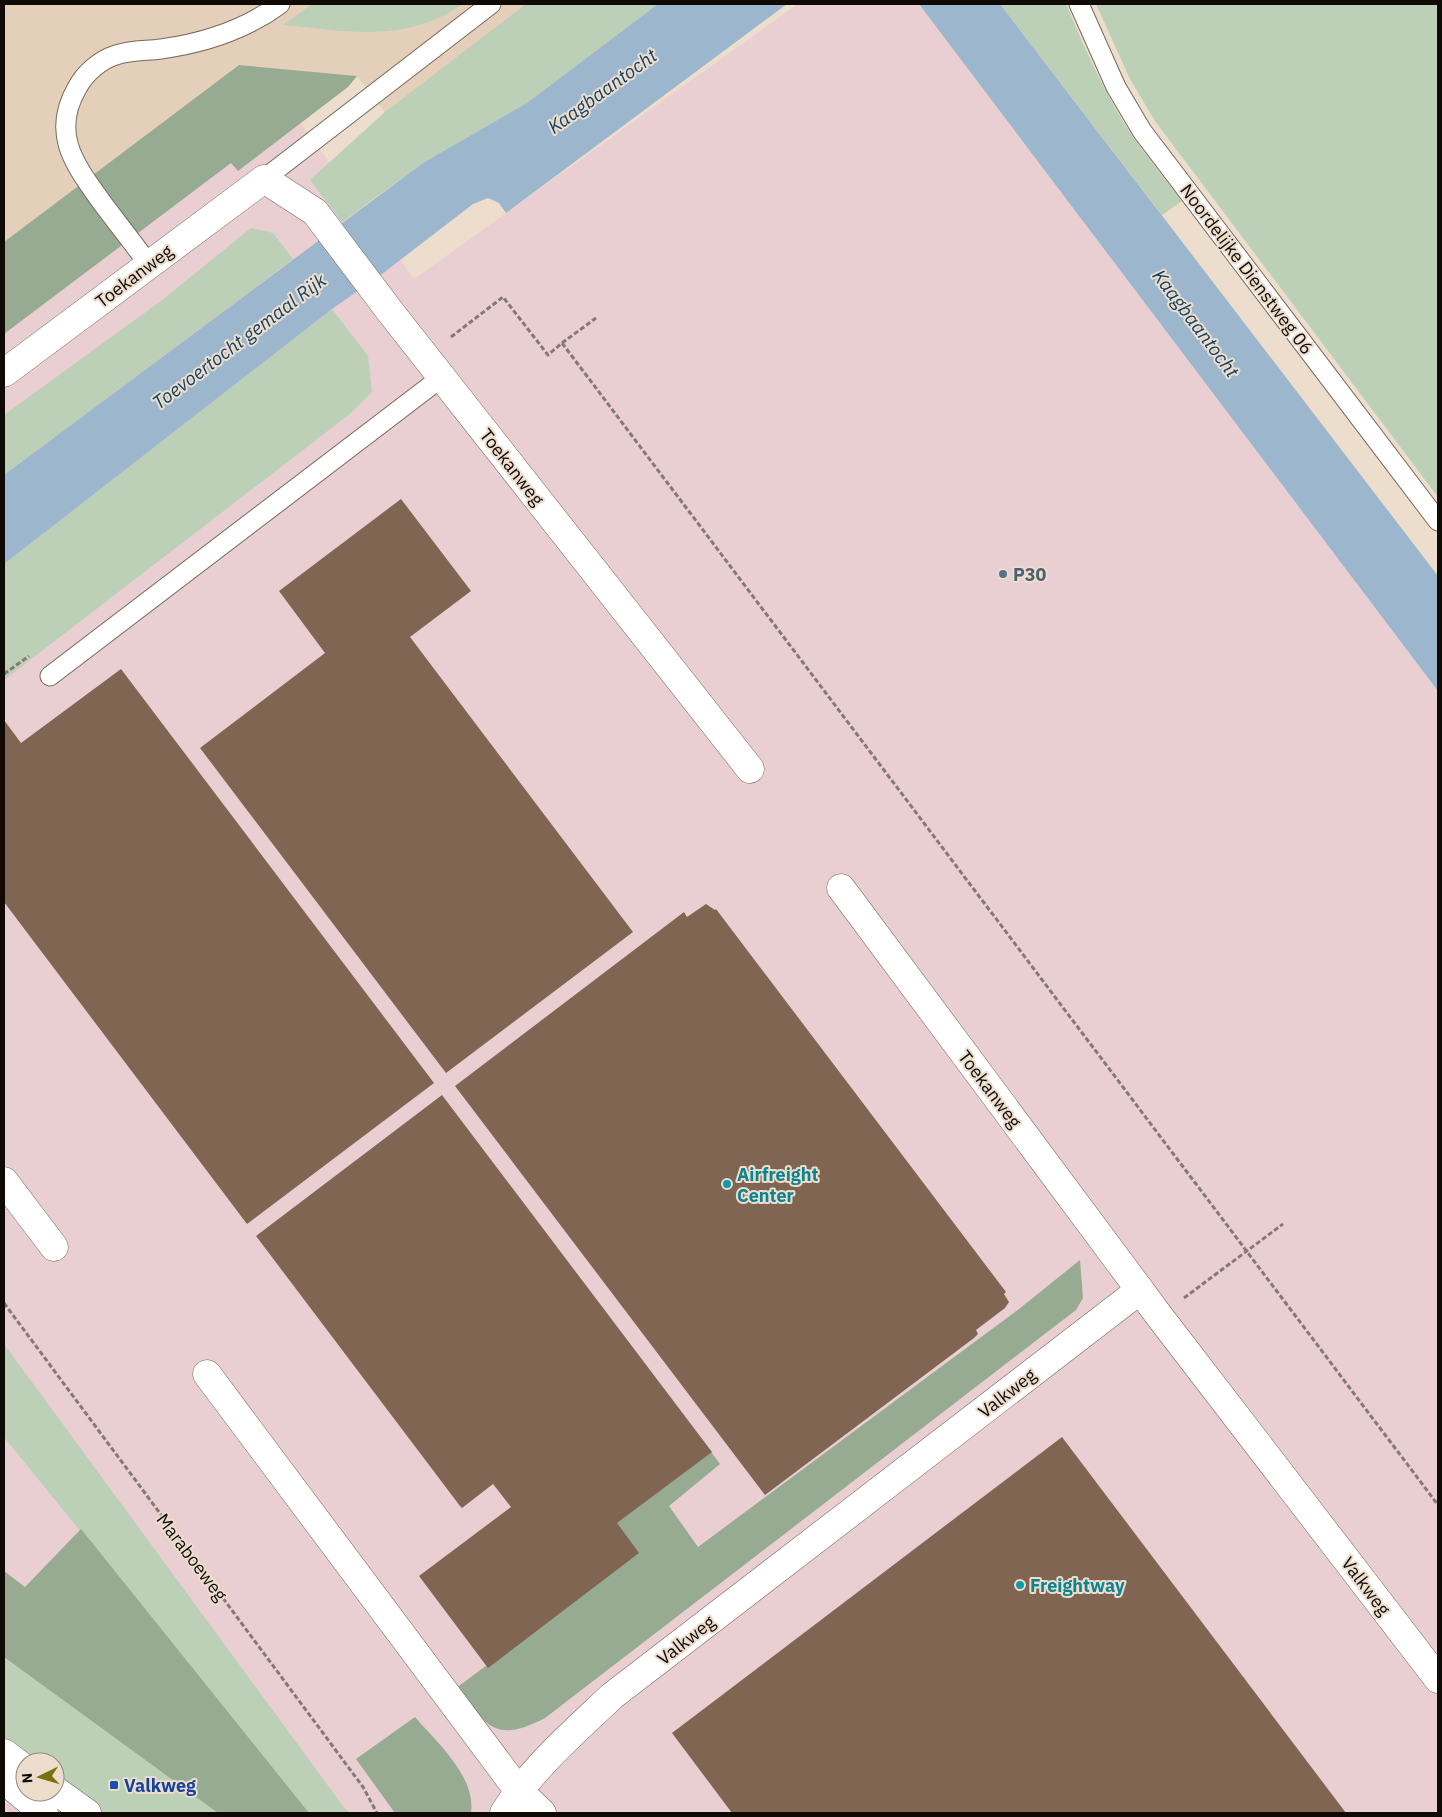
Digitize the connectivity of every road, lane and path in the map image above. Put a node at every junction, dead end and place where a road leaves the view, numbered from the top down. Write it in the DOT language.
graph roads {
  1 [pos="280,4"];
  2 [pos="491,4"];
  3 [pos="1079,4"];
  4 [pos="264,179"];
  5 [pos="148,265"];
  6 [pos="596,318"];
  7 [pos="562,344"];
  8 [pos="425,356"];
  9 [pos="4,373"];
  10 [pos="442,378"];
  11 [pos="1438,521"];
  12 [pos="50,676"];
  13 [pos="750,769"];
  14 [pos="840,888"];
  15 [pos="4,1181"];
  16 [pos="1283,1224"];
  17 [pos="54,1247"];
  18 [pos="1246,1251"];
  19 [pos="1140,1290"];
  20 [pos="4,1303"];
  21 [pos="1160,1317"];
  22 [pos="207,1374"];
  23 [pos="1438,1506"];
  24 [pos="1438,1679"];
  25 [pos="4,1753"];
  26 [pos="15,1761"];
  27 [pos="4,1780"];
  28 [pos="518,1790"];
  29 [pos="65,1797"];
  30 [pos="44,1813"];
  31 [pos="87,1813"];
  32 [pos="377,1813"];
  33 [pos="504,1813"];
  34 [pos="542,1813"];
  1 -- 5 [label="lane"];
  2 -- 4 [label="lane, Toekanweg"];
  3 -- 11 [label="lane, Noordelijke Dienstweg 06"];
  4 -- 5 [label="street, Toekanweg"];
  4 -- 8 [label="street, Toekanweg"];
  5 -- 9 [label="street, Toekanweg"];
  6 -- 7 [label="path"];
  7 -- 8 [label="path"];
  7 -- 18 [label="path"];
  8 -- 10 [label="street, Toekanweg"];
  10 -- 12 [label="lane"];
  10 -- 13 [label="street, Toekanweg"];
  14 -- 19 [label="street, Toekanweg"];
  15 -- 17 [label="street"];
  16 -- 18 [label="path"];
  18 -- 21 [label="path"];
  18 -- 23 [label="path"];
  19 -- 21 [label="street, Valkweg"];
  19 -- 28 [label="street, Valkweg"];
  20 -- 32 [label="path, Maraboeweg"];
  21 -- 24 [label="street, Valkweg"];
  22 -- 28 [label="street"];
  25 -- 26 [label="street"];
  27 -- 30 [label="street"];
  28 -- 33 [label="street, Valkweg"];
  28 -- 34 [label="street"];
  29 -- 31 [label="street"];
}
